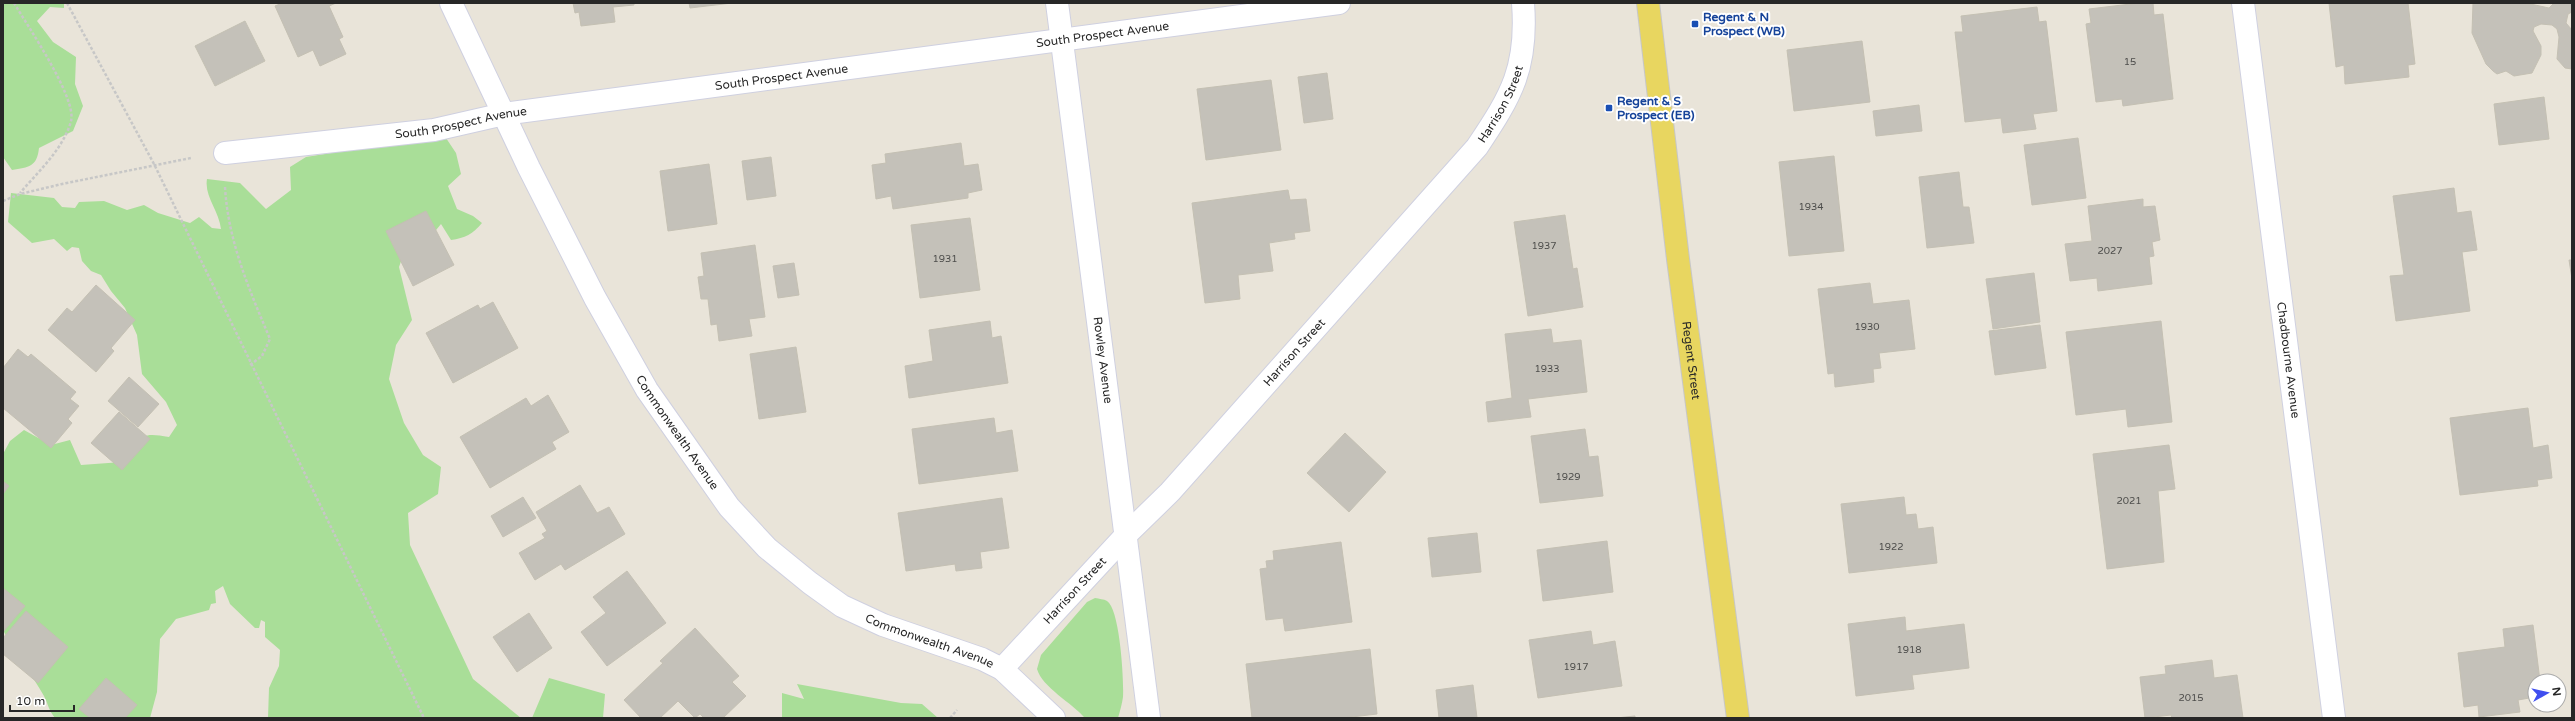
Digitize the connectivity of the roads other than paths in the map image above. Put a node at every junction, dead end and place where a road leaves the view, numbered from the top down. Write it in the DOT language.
graph roads {
  1 [pos="451,3"];
  2 [pos="1057,3"];
  3 [pos="1339,3"];
  4 [pos="1523,3"];
  5 [pos="1648,3"];
  6 [pos="2243,3"];
  7 [pos="1062,39"];
  8 [pos="504,114"];
  9 [pos="225,153"];
  10 [pos="1127,534"];
  11 [pos="1002,669"];
  12 [pos="1054,718"];
  13 [pos="1149,718"];
  14 [pos="1738,718"];
  15 [pos="2334,718"];
  1 -- 8 [label="street, Commonwealth Avenue"];
  2 -- 7 [label="street, Rowley Avenue"];
  3 -- 7 [label="street, South Prospect Avenue"];
  4 -- 10 [label="street, Harrison Street"];
  5 -- 14 [label="main road, Regent Street"];
  6 -- 15 [label="street, Chadbourne Avenue"];
  7 -- 8 [label="street, South Prospect Avenue"];
  7 -- 10 [label="street, Rowley Avenue"];
  8 -- 9 [label="street, South Prospect Avenue"];
  8 -- 11 [label="street, Commonwealth Avenue"];
  10 -- 11 [label="street, Harrison Street"];
  10 -- 13 [label="street, Rowley Avenue"];
  11 -- 12 [label="street, Commonwealth Avenue"];
}
